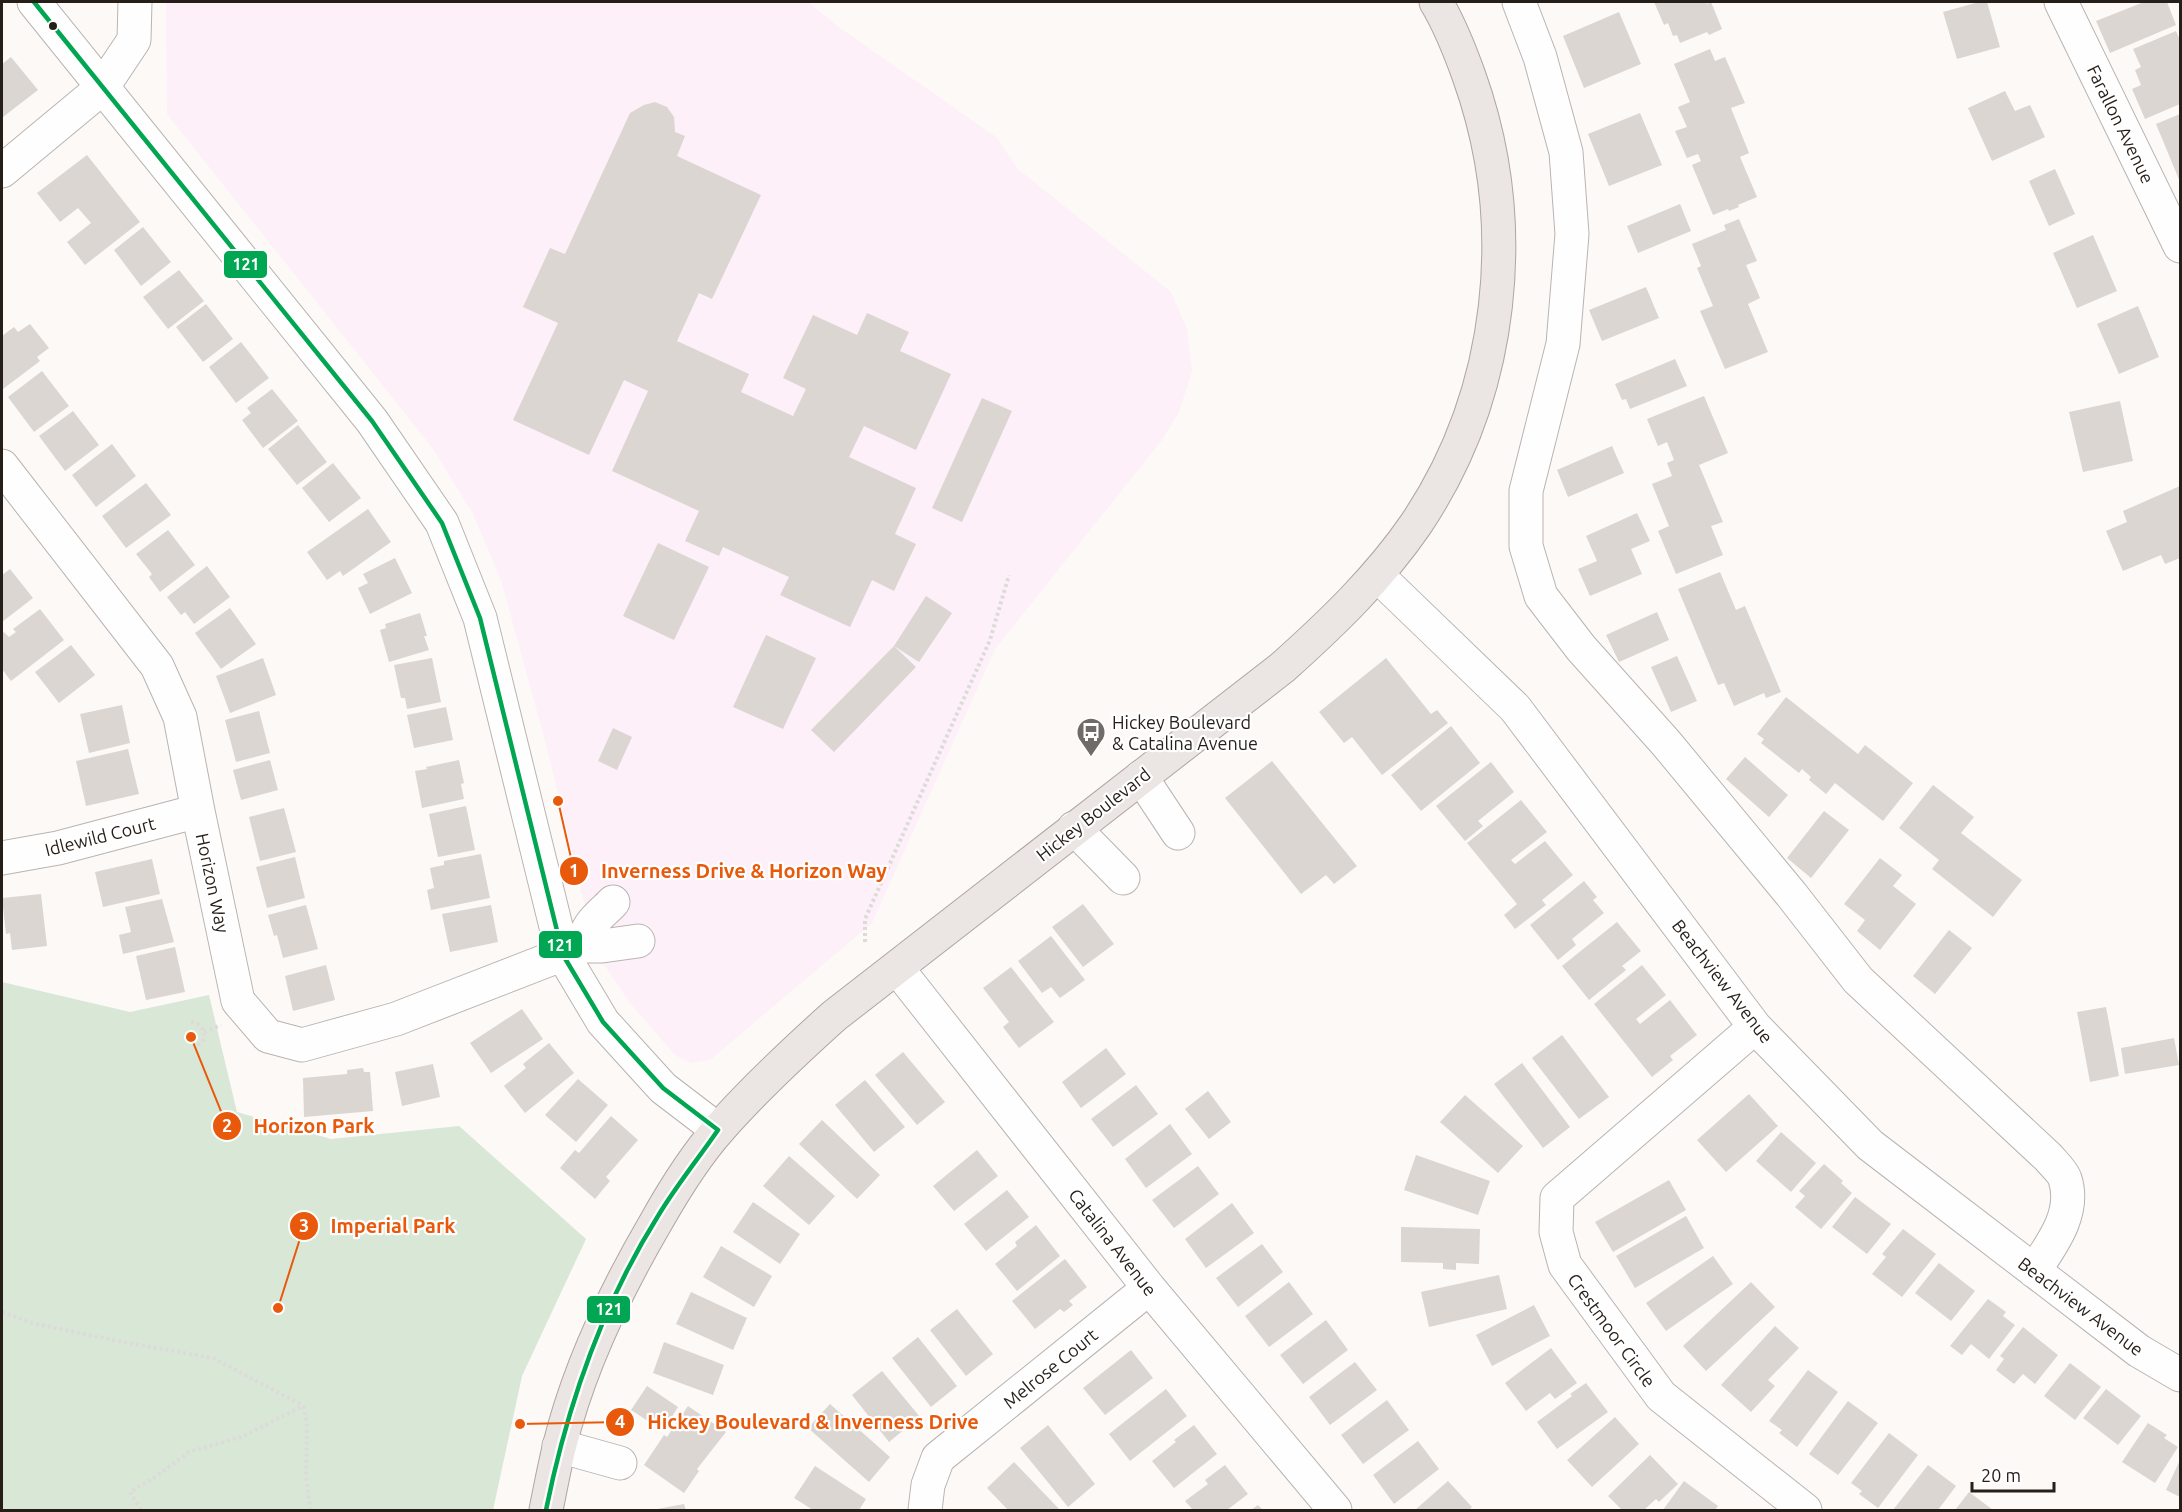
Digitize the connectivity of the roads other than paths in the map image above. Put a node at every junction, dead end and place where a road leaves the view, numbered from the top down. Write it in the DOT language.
graph roads {
  1 [pos="34,2"];
  2 [pos="135,2"];
  3 [pos="1436,2"];
  4 [pos="1519,2"];
  5 [pos="2061,2"];
  6 [pos="102,88"];
  7 [pos="2,171"];
  8 [pos="2181,246"];
  9 [pos="2,466"];
  10 [pos="1377,575"];
  11 [pos="1141,777"];
  12 [pos="198,811"];
  13 [pos="1074,828"];
  14 [pos="1178,833"];
  15 [pos="2,858"];
  16 [pos="1123,878"];
  17 [pos="613,902"];
  18 [pos="638,942"];
  19 [pos="574,951"];
  20 [pos="897,968"];
  21 [pos="1755,1027"];
  22 [pos="718,1130"];
  23 [pos="2034,1271"];
  24 [pos="1149,1288"];
  25 [pos="2181,1375"];
  26 [pos="559,1446"];
  27 [pos="620,1463"];
  28 [pos="546,1510"];
  29 [pos="925,1510"];
  30 [pos="1335,1510"];
  31 [pos="1805,1510"];
  1 -- 6 [label="street"];
  2 -- 6 [label="street"];
  3 -- 10 [label="main road, Hickey Boulevard"];
  4 -- 23 [label="street"];
  5 -- 8 [label="street, Farallon Avenue"];
  6 -- 7 [label="street"];
  6 -- 19 [label="street"];
  9 -- 12 [label="street, Horizon Way"];
  10 -- 11 [label="main road, Hickey Boulevard"];
  10 -- 21 [label="street, Beachview Avenue"];
  11 -- 13 [label="main road, Hickey Boulevard"];
  11 -- 14 [label="street"];
  12 -- 15 [label="street, Idlewild Court"];
  12 -- 19 [label="street, Horizon Way"];
  13 -- 16 [label="street"];
  13 -- 20 [label="main road, Hickey Boulevard"];
  17 -- 19 [label="street"];
  18 -- 19 [label="street, Horizon Way"];
  19 -- 22 [label="street"];
  20 -- 22 [label="main road, Hickey Boulevard"];
  20 -- 24 [label="street, Catalina Avenue"];
  21 -- 23 [label="street, Beachview Avenue"];
  21 -- 31 [label="street, Crestmoor Circle"];
  22 -- 26 [label="main road, Hickey Boulevard"];
  23 -- 25 [label="street, Beachview Avenue"];
  24 -- 29 [label="street, Melrose Court"];
  24 -- 30 [label="street, Catalina Avenue"];
  26 -- 27 [label="street"];
  26 -- 28 [label="main road, Hickey Boulevard"];
}
